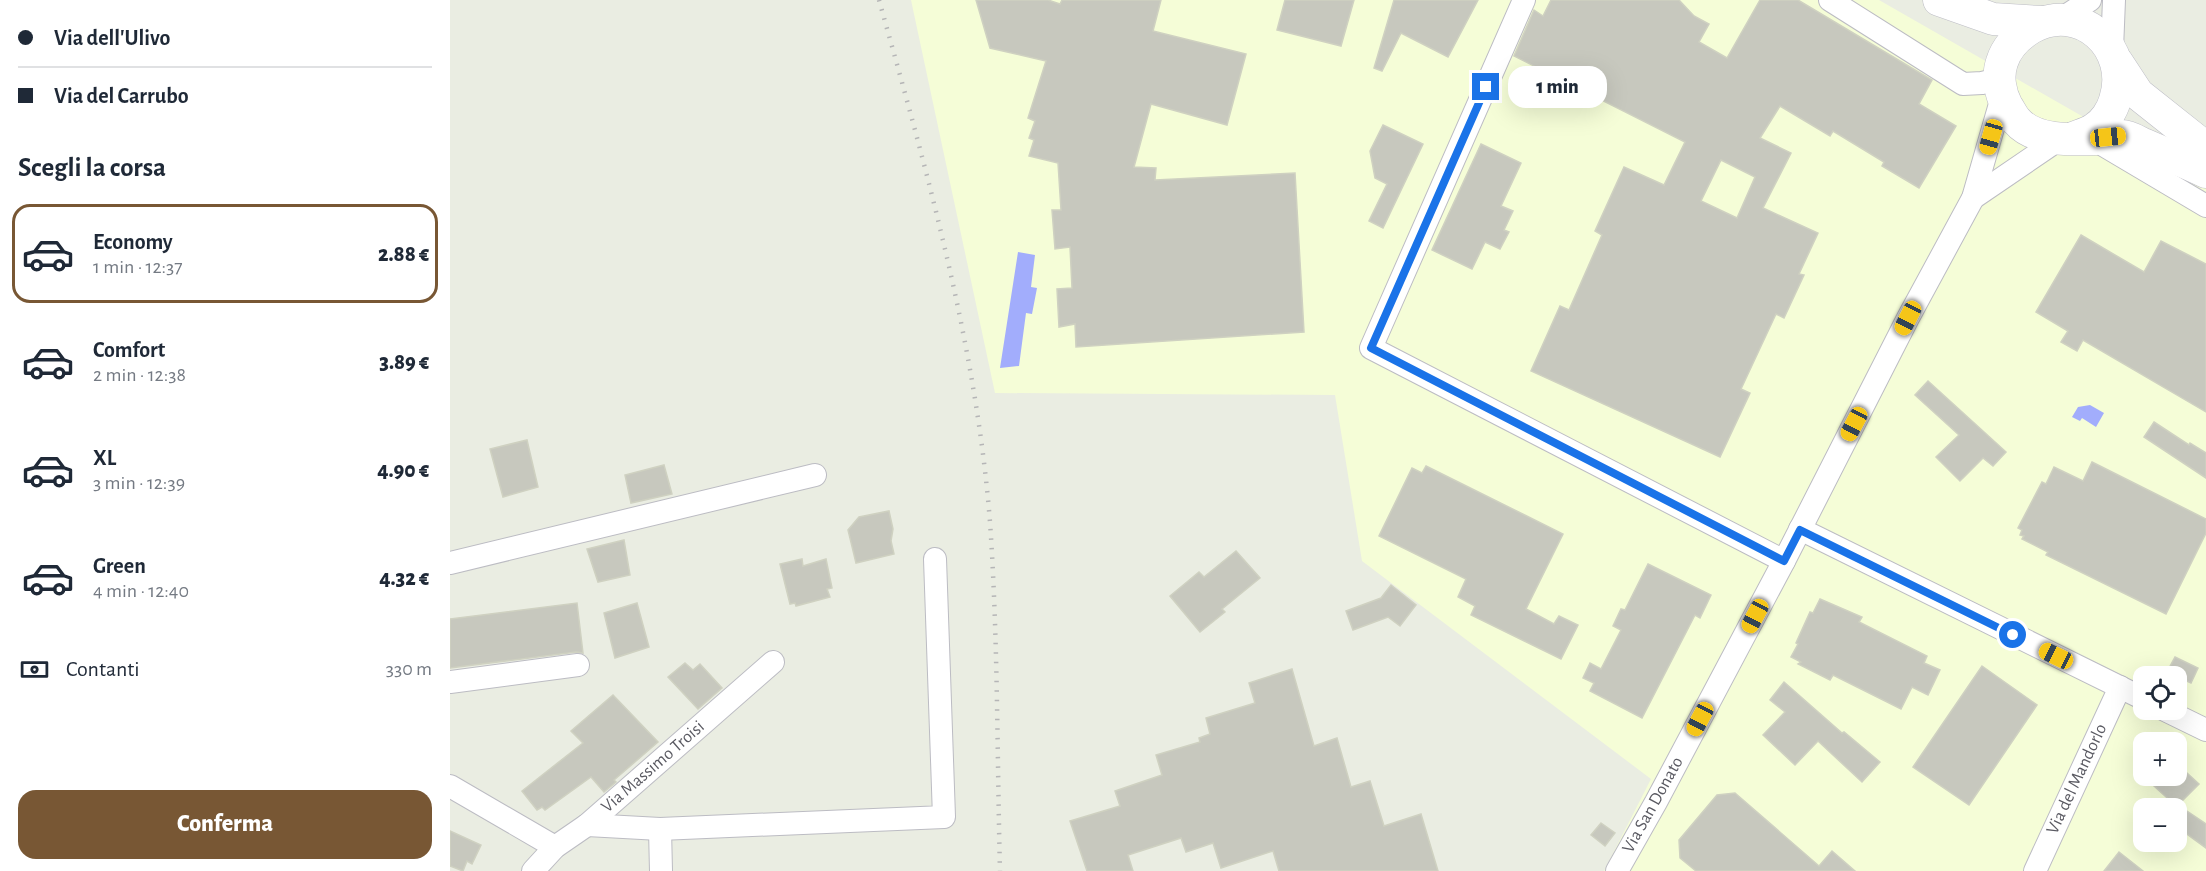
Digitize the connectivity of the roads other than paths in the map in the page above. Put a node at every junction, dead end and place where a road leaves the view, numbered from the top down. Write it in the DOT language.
graph roads {
  1 [pos="1524,0"];
  2 [pos="1830,0"];
  3 [pos="2090,0"];
  4 [pos="2114,0"];
  5 [pos="1941,1"];
  6 [pos="2051,20"];
  7 [pos="2115,55"];
  8 [pos="2001,79"];
  9 [pos="2076,138"];
  10 [pos="2206,148"];
  11 [pos="2206,172"];
  12 [pos="1973,198"];
  13 [pos="2206,206"];
  14 [pos="815,475"];
  15 [pos="1800,530"];
  16 [pos="935,559"];
  17 [pos="1784,561"];
  18 [pos="450,563"];
  19 [pos="773,663"];
  20 [pos="578,665"];
  21 [pos="450,682"];
  22 [pos="2120,687"];
  23 [pos="2133,694"];
  24 [pos="2186,720"];
  25 [pos="2206,730"];
  26 [pos="450,786"];
  27 [pos="587,825"];
  28 [pos="660,829"];
  29 [pos="555,848"];
  30 [pos="532,871"];
  31 [pos="556,871"];
  32 [pos="661,871"];
  33 [pos="1617,871"];
  34 [pos="2035,871"];
  1 -- 17 [label="street"];
  2 -- 8 [label="street"];
  3 -- 6 [label="street"];
  4 -- 7 [label="street"];
  5 -- 6 [label="main road"];
  5 -- 8 [label="main road"];
  6 -- 7 [label="main road"];
  6 -- 8 [label="main road"];
  7 -- 9 [label="main road"];
  7 -- 10 [label="main road"];
  8 -- 9 [label="main road"];
  8 -- 12 [label="street"];
  9 -- 11 [label="main road"];
  9 -- 12 [label="street"];
  9 -- 13 [label="street"];
  12 -- 15 [label="street, Via San Donato"];
  14 -- 18 [label="street"];
  15 -- 17 [label="street, Via San Donato"];
  15 -- 22 [label="street"];
  16 -- 28 [label="street"];
  17 -- 33 [label="street, Via San Donato"];
  19 -- 27 [label="street, Via Massimo Troisi"];
  20 -- 21 [label="street"];
  22 -- 23 [label="street"];
  22 -- 34 [label="street, Via del Mandorlo"];
  24 -- 25 [label="street"];
  26 -- 29 [label="street"];
  27 -- 28 [label="street"];
  27 -- 29 [label="street, Via Massimo Troisi"];
  28 -- 32 [label="street"];
  29 -- 30 [label="street, Via Massimo Troisi"];
  29 -- 31 [label="street"];
}
